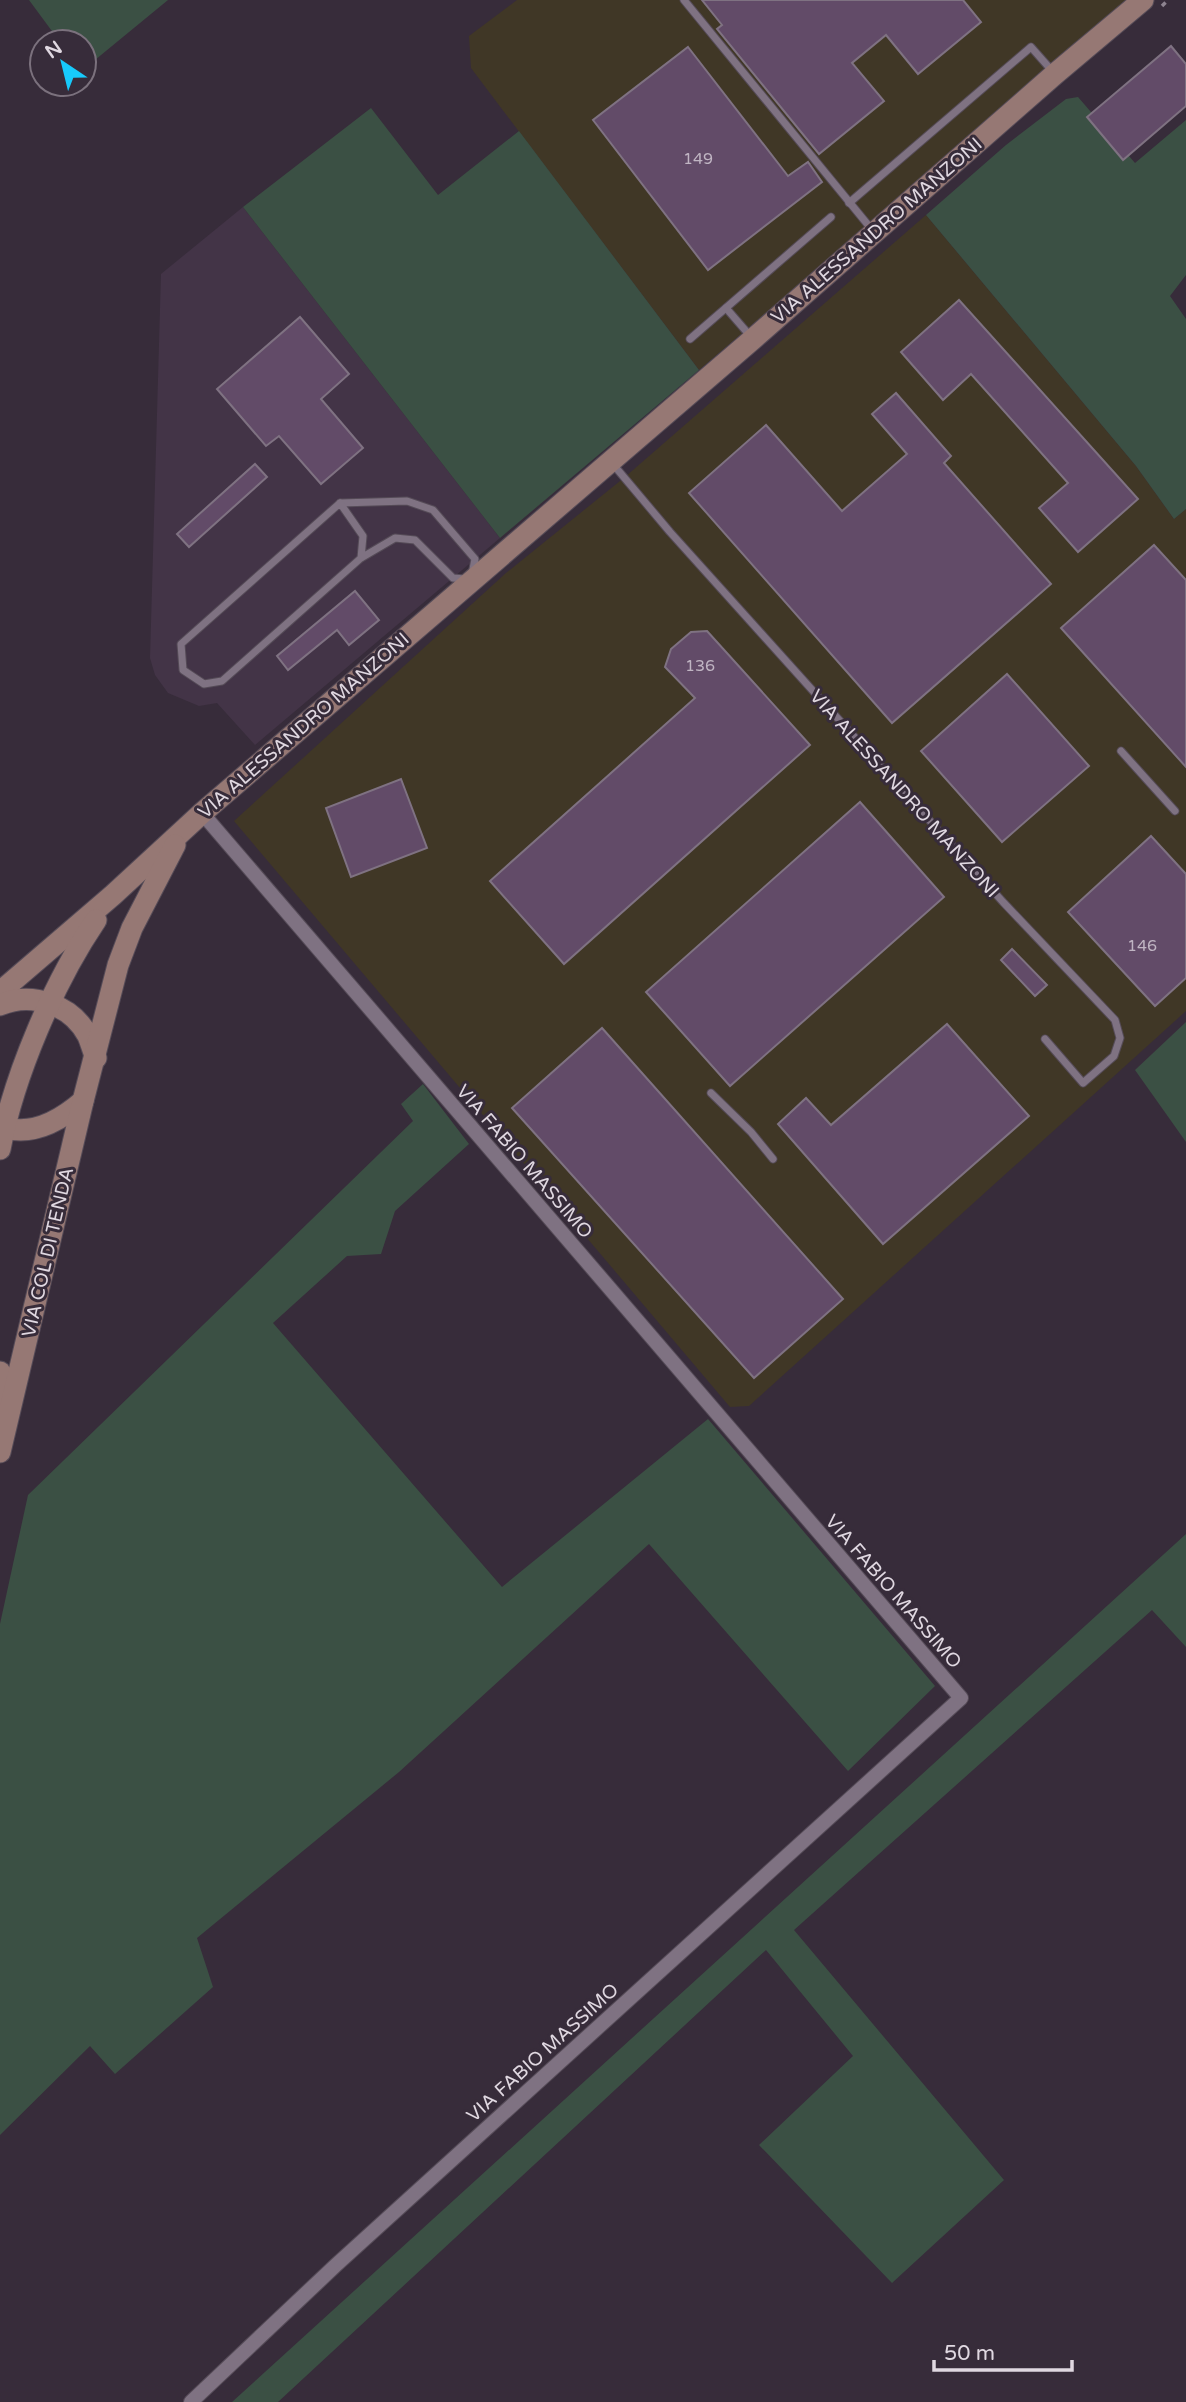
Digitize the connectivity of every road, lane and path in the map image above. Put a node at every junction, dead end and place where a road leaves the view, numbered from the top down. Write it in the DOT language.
graph roads {
  1 [pos="684,0"];
  2 [pos="1136,2"];
  3 [pos="1055,74"];
  4 [pos="849,203"];
  5 [pos="831,217"];
  6 [pos="874,231"];
  7 [pos="726,308"];
  8 [pos="690,339"];
  9 [pos="753,339"];
  10 [pos="609,460"];
  11 [pos="340,503"];
  12 [pos="360,558"];
  13 [pos="471,580"];
  14 [pos="1121,751"];
  15 [pos="1175,811"];
  16 [pos="202,813"];
  17 [pos="185,828"];
  18 [pos="113,895"];
  19 [pos="0,992"];
  20 [pos="50,1003"];
  21 [pos="0,1005"];
  22 [pos="1045,1040"];
  23 [pos="96,1058"];
  24 [pos="711,1094"];
  25 [pos="83,1101"];
  26 [pos="1,1135"];
  27 [pos="773,1159"];
  28 [pos="0,1373"];
  29 [pos="0,1449"];
  30 [pos="191,2402"];
  1 -- 4 [label="lane"];
  2 -- 3 [label="main road, VIA ALESSANDRO MANZONI"];
  3 -- 4 [label="lane"];
  3 -- 6 [label="main road, VIA ALESSANDRO MANZONI"];
  4 -- 6 [label="lane"];
  5 -- 7 [label="lane"];
  6 -- 9 [label="main road, VIA ALESSANDRO MANZONI"];
  7 -- 8 [label="lane"];
  7 -- 9 [label="lane"];
  9 -- 10 [label="main road, VIA ALESSANDRO MANZONI"];
  10 -- 13 [label="main road, VIA ALESSANDRO MANZONI"];
  10 -- 22 [label="lane, VIA ALESSANDRO MANZONI"];
  11 -- 12 [label="lane"];
  11 -- 12 [label="lane"];
  11 -- 13 [label="lane"];
  12 -- 13 [label="lane"];
  13 -- 16 [label="main road, VIA ALESSANDRO MANZONI"];
  14 -- 15 [label="lane"];
  16 -- 17 [label="main road, VIA ALESSANDRO MANZONI"];
  16 -- 30 [label="street, VIA FABIO MASSIMO"];
  17 -- 18 [label="main road, VIA ALESSANDRO MANZONI"];
  17 -- 23 [label="main road, VIA COL DI TENDA"];
  18 -- 19 [label="main road, VIA ALESSANDRO MANZONI"];
  18 -- 20 [label="main road"];
  20 -- 21 [label="main road"];
  20 -- 23 [label="main road"];
  20 -- 26 [label="main road"];
  23 -- 25 [label="main road, VIA COL DI TENDA"];
  24 -- 27 [label="lane"];
  25 -- 26 [label="main road"];
  25 -- 29 [label="main road, VIA COL DI TENDA"];
  28 -- 29 [label="main road, VIA COL DI TENDA"];
}
